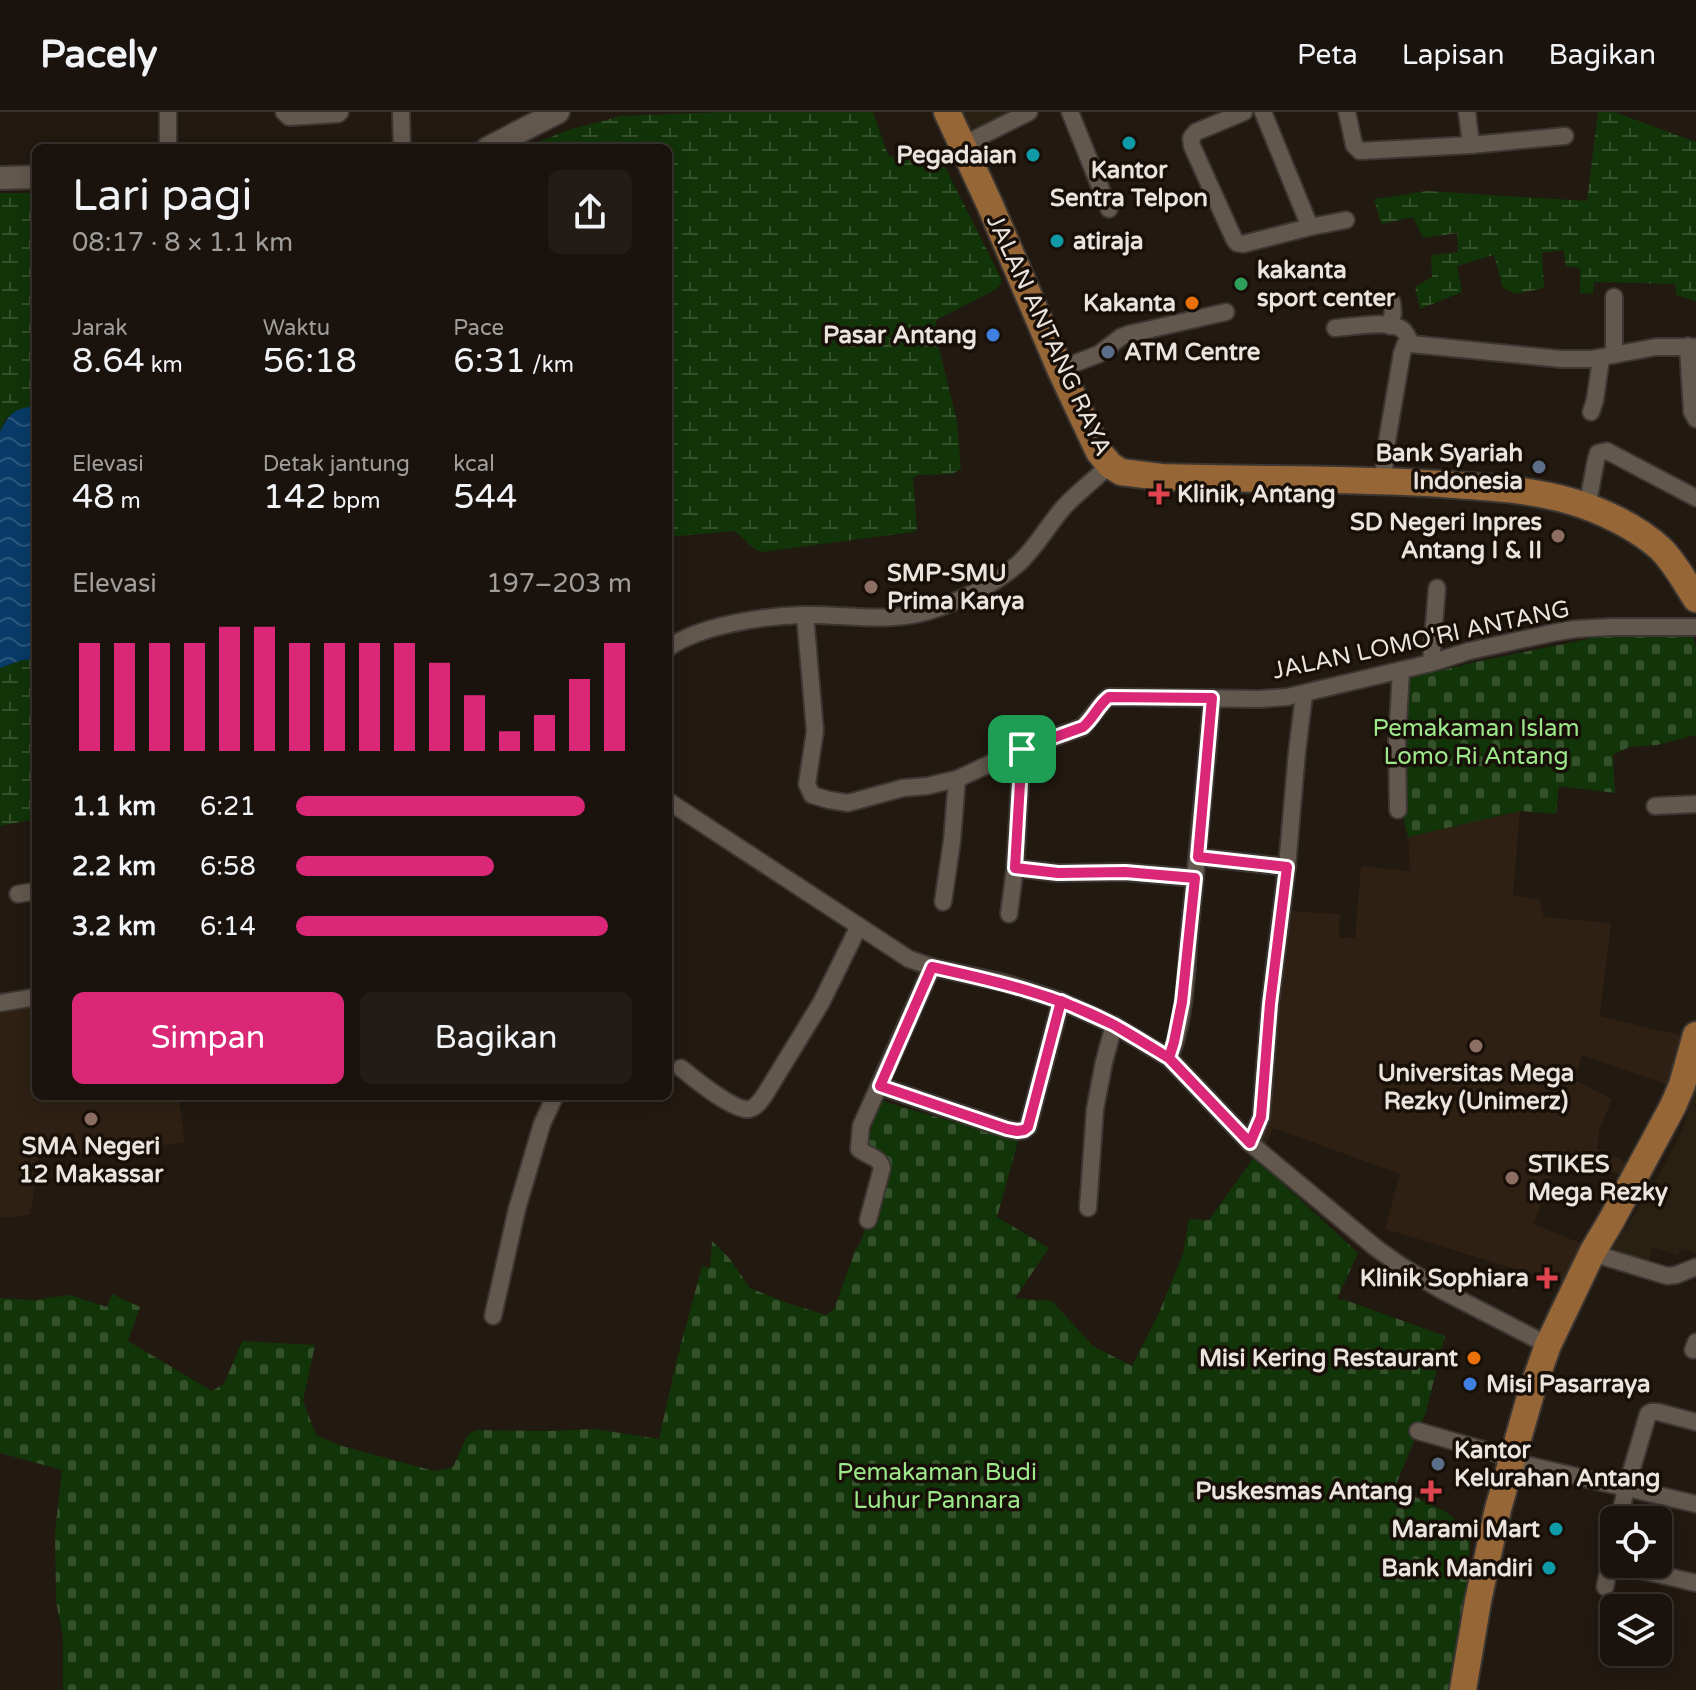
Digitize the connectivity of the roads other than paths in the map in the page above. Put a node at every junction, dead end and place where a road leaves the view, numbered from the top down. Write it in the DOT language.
graph roads {
  1 [pos="168,112"];
  2 [pos="284,112"];
  3 [pos="340,112"];
  4 [pos="401,112"];
  5 [pos="947,112"];
  6 [pos="1029,112"];
  7 [pos="1070,112"];
  8 [pos="1244,112"];
  9 [pos="1263,112"];
  10 [pos="1347,112"];
  11 [pos="1467,112"];
  12 [pos="549,114"];
  13 [pos="1565,136"];
  14 [pos="168,144"];
  15 [pos="402,144"];
  16 [pos="495,144"];
  17 [pos="963,145"];
  18 [pos="1471,145"];
  19 [pos="32,177"];
  20 [pos="0,178"];
  21 [pos="1109,209"];
  22 [pos="1346,220"];
  23 [pos="1310,227"];
  24 [pos="1614,297"];
  25 [pos="1392,302"];
  26 [pos="1226,312"];
  27 [pos="1390,326"];
  28 [pos="1335,328"];
  29 [pos="1411,344"];
  30 [pos="1692,347"];
  31 [pos="1608,356"];
  32 [pos="1060,369"];
  33 [pos="1591,412"];
  34 [pos="1696,419"];
  35 [pos="1110,465"];
  36 [pos="1383,480"];
  37 [pos="1696,498"];
  38 [pos="1587,507"];
  39 [pos="1437,588"];
  40 [pos="1696,599"];
  41 [pos="805,615"];
  42 [pos="1696,627"];
  43 [pos="672,645"];
  44 [pos="1431,663"];
  45 [pos="1401,670"];
  46 [pos="1304,695"];
  47 [pos="1212,698"];
  48 [pos="1022,749"];
  49 [pos="957,779"];
  50 [pos="672,804"];
  51 [pos="1696,804"];
  52 [pos="1655,806"];
  53 [pos="1398,810"];
  54 [pos="1198,857"];
  55 [pos="1287,867"];
  56 [pos="1015,868"];
  57 [pos="1195,878"];
  58 [pos="32,892"];
  59 [pos="18,894"];
  60 [pos="943,902"];
  61 [pos="1009,914"];
  62 [pos="859,926"];
  63 [pos="932,967"];
  64 [pos="32,998"];
  65 [pos="1061,1001"];
  66 [pos="0,1003"];
  67 [pos="1114,1025"];
  68 [pos="1696,1035"];
  69 [pos="1169,1058"];
  70 [pos="1692,1062"];
  71 [pos="681,1068"];
  72 [pos="880,1086"];
  73 [pos="553,1100"];
  74 [pos="1250,1143"];
  75 [pos="1088,1208"];
  76 [pos="868,1220"];
  77 [pos="1592,1253"];
  78 [pos="1696,1267"];
  79 [pos="493,1316"];
  80 [pos="1548,1345"];
  81 [pos="1696,1422"];
  82 [pos="1418,1431"];
  83 [pos="1510,1461"];
  84 [pos="1626,1489"];
  85 [pos="1696,1504"];
  86 [pos="1622,1506"];
  87 [pos="1672,1577"];
  88 [pos="1607,1578"];
  89 [pos="1696,1583"];
  90 [pos="1605,1587"];
  91 [pos="1463,1690"];
  1 -- 14 [label="street"];
  2 -- 3 [label="street"];
  4 -- 15 [label="street"];
  5 -- 17 [label="main road, JALAN ANTANG RAYA"];
  6 -- 17 [label="street"];
  7 -- 21 [label="street"];
  8 -- 23 [label="street"];
  9 -- 23 [label="street"];
  10 -- 18 [label="street"];
  11 -- 18 [label="street"];
  12 -- 16 [label="street"];
  13 -- 18 [label="street"];
  17 -- 32 [label="main road, JALAN ANTANG RAYA"];
  19 -- 20 [label="street"];
  22 -- 23 [label="street"];
  24 -- 31 [label="street"];
  25 -- 27 [label="street"];
  26 -- 32 [label="street"];
  27 -- 28 [label="street"];
  27 -- 29 [label="street"];
  29 -- 31 [label="street"];
  29 -- 36 [label="street"];
  30 -- 31 [label="street"];
  30 -- 34 [label="street"];
  31 -- 33 [label="street"];
  32 -- 35 [label="main road, JALAN ANTANG RAYA"];
  35 -- 36 [label="main road, JALAN ANTANG RAYA"];
  35 -- 41 [label="street"];
  36 -- 38 [label="main road, JALAN ANTANG RAYA"];
  37 -- 38 [label="street"];
  38 -- 40 [label="main road, JALAN ANTANG RAYA"];
  39 -- 44 [label="street"];
  41 -- 43 [label="street"];
  41 -- 49 [label="street"];
  42 -- 44 [label="street, JALAN LOMO'RI ANTANG"];
  44 -- 45 [label="street, JALAN LOMO'RI ANTANG"];
  45 -- 46 [label="street, JALAN LOMO'RI ANTANG"];
  45 -- 53 [label="street"];
  46 -- 47 [label="street, JALAN LOMO'RI ANTANG"];
  46 -- 55 [label="street"];
  47 -- 48 [label="street, JALAN LOMO'RI ANTANG"];
  47 -- 54 [label="street"];
  48 -- 49 [label="street"];
  48 -- 56 [label="street"];
  49 -- 60 [label="street"];
  50 -- 62 [label="street"];
  51 -- 52 [label="street"];
  54 -- 55 [label="street"];
  54 -- 57 [label="street"];
  55 -- 74 [label="street"];
  56 -- 57 [label="street"];
  56 -- 61 [label="street"];
  57 -- 69 [label="street"];
  58 -- 59 [label="street"];
  62 -- 63 [label="street"];
  62 -- 71 [label="street"];
  63 -- 65 [label="street"];
  63 -- 72 [label="street"];
  64 -- 66 [label="street"];
  65 -- 67 [label="street"];
  65 -- 72 [label="street"];
  67 -- 69 [label="street"];
  67 -- 75 [label="street"];
  68 -- 70 [label="main road"];
  69 -- 74 [label="street"];
  70 -- 77 [label="main road"];
  72 -- 76 [label="street"];
  73 -- 79 [label="street"];
  74 -- 80 [label="street"];
  77 -- 78 [label="street"];
  77 -- 80 [label="main road"];
  80 -- 83 [label="main road"];
  81 -- 84 [label="street"];
  82 -- 83 [label="street"];
  83 -- 84 [label="street"];
  83 -- 91 [label="main road"];
  84 -- 85 [label="street"];
  84 -- 86 [label="street"];
  87 -- 89 [label="street"];
  88 -- 90 [label="street"];
}
